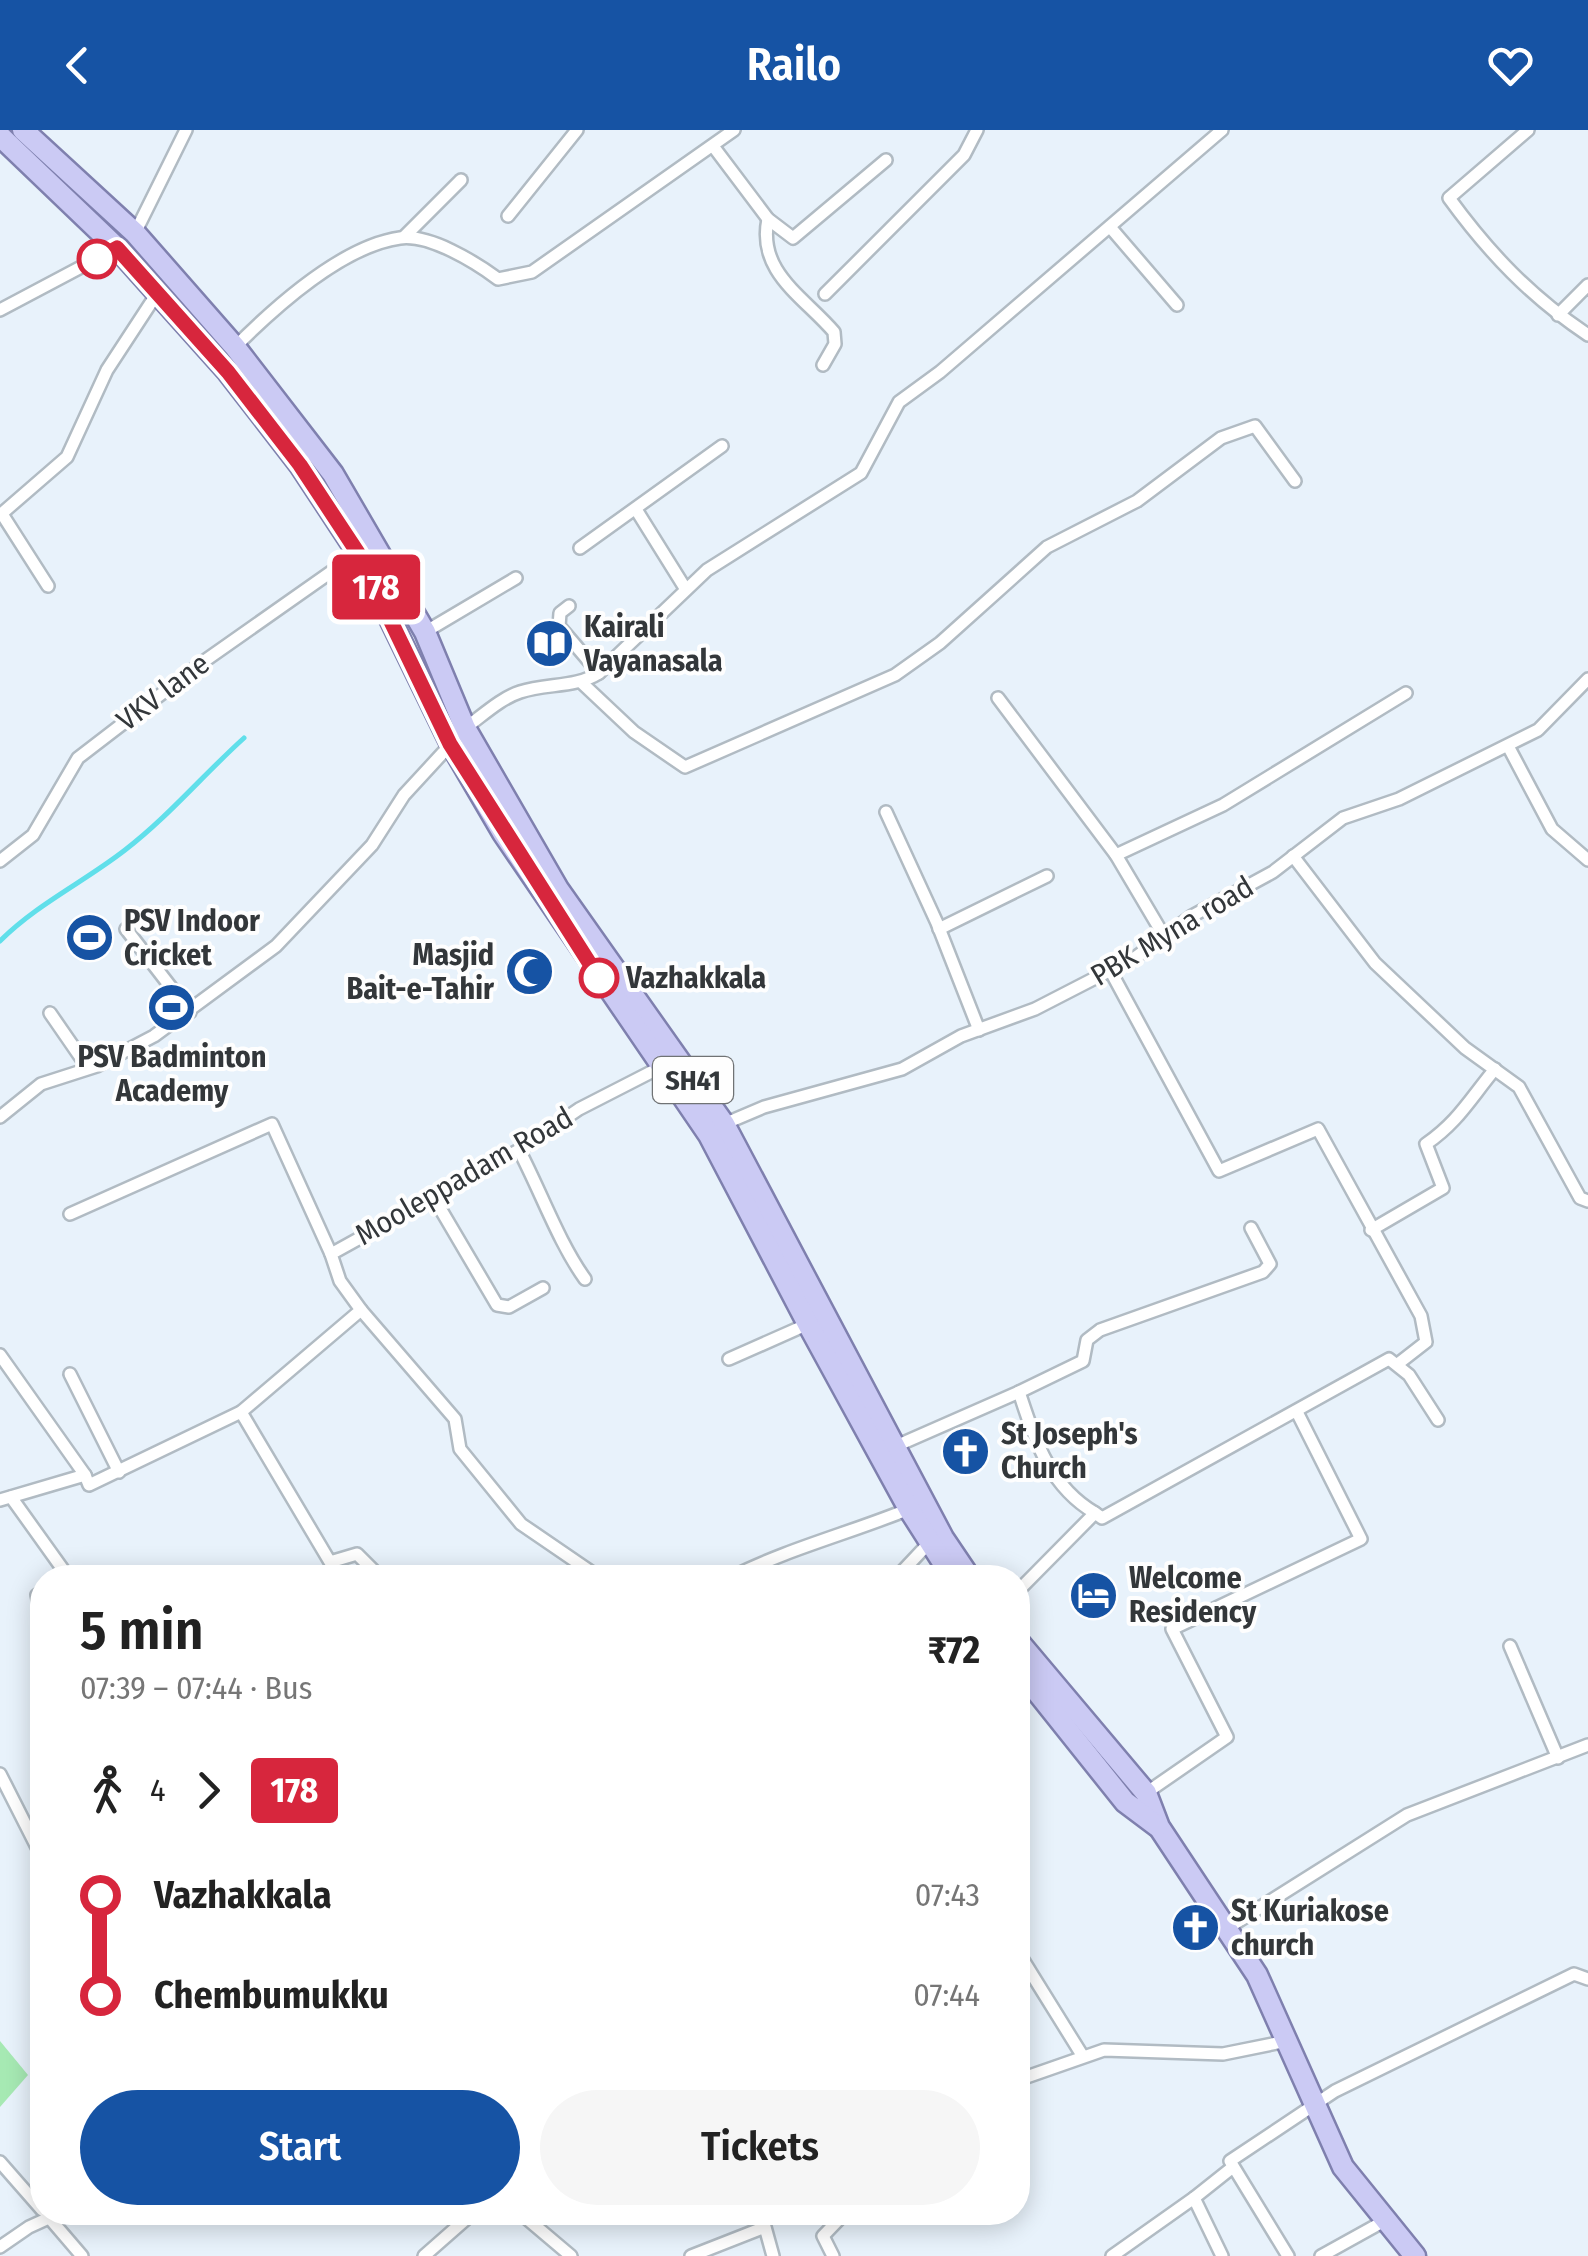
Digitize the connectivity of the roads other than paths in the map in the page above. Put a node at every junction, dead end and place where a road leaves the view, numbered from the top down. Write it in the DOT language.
graph roads {
  1 [pos="23,130"];
  2 [pos="186,130"];
  3 [pos="577,130"];
  4 [pos="734,130"];
  5 [pos="977,130"];
  6 [pos="1222,130"];
  7 [pos="1528,130"];
  8 [pos="0,136"];
  9 [pos="714,146"];
  10 [pos="886,160"];
  11 [pos="461,180"];
  12 [pos="508,216"];
  13 [pos="768,220"];
  14 [pos="1110,227"];
  15 [pos="135,233"];
  16 [pos="404,237"];
  17 [pos="117,248"];
  18 [pos="1588,284"];
  19 [pos="158,292"];
  20 [pos="824,294"];
  21 [pos="1177,305"];
  22 [pos="0,310"];
  23 [pos="1558,315"];
  24 [pos="1588,335"];
  25 [pos="235,346"];
  26 [pos="823,366"];
  27 [pos="246,379"];
  28 [pos="722,446"];
  29 [pos="1295,480"];
  30 [pos="637,512"];
  31 [pos="1,514"];
  32 [pos="580,548"];
  33 [pos="358,553"];
  34 [pos="516,578"];
  35 [pos="48,586"];
  36 [pos="686,588"];
  37 [pos="568,606"];
  38 [pos="425,632"];
  39 [pos="599,673"];
  40 [pos="1588,679"];
  41 [pos="582,683"];
  42 [pos="1406,693"];
  43 [pos="998,698"];
  44 [pos="465,728"];
  45 [pos="450,744"];
  46 [pos="1508,746"];
  47 [pos="886,812"];
  48 [pos="1116,855"];
  49 [pos="1293,856"];
  50 [pos="1588,860"];
  51 [pos="0,862"];
  52 [pos="1046,876"];
  53 [pos="126,929"];
  54 [pos="940,929"];
  55 [pos="1164,936"];
  56 [pos="1110,970"];
  57 [pos="190,1012"];
  58 [pos="50,1014"];
  59 [pos="979,1030"];
  60 [pos="88,1068"];
  61 [pos="660,1068"];
  62 [pos="1495,1069"];
  63 [pos="0,1117"];
  64 [pos="724,1124"];
  65 [pos="519,1150"];
  66 [pos="434,1198"];
  67 [pos="1588,1201"];
  68 [pos="70,1214"];
  69 [pos="1251,1228"];
  70 [pos="1371,1230"];
  71 [pos="330,1254"];
  72 [pos="585,1280"];
  73 [pos="543,1288"];
  74 [pos="361,1310"];
  75 [pos="808,1324"];
  76 [pos="0,1355"];
  77 [pos="730,1359"];
  78 [pos="1399,1363"];
  79 [pos="70,1374"];
  80 [pos="1019,1392"];
  81 [pos="241,1412"];
  82 [pos="1297,1412"];
  83 [pos="1438,1420"];
  84 [pos="896,1446"];
  85 [pos="119,1472"];
  86 [pos="85,1475"];
  87 [pos="6,1499"];
  88 [pos="909,1509"];
  89 [pos="1095,1513"];
  90 [pos="930,1543"];
  91 [pos="59,1565"];
  92 [pos="368,1565"];
  93 [pos="581,1565"];
  94 [pos="757,1565"];
  95 [pos="909,1565"];
  96 [pos="944,1565"];
  97 [pos="961,1565"];
  98 [pos="1030,1579"];
  99 [pos="1510,1646"];
  100 [pos="1030,1659"];
  101 [pos="1030,1680"];
  102 [pos="1076,1727"];
  103 [pos="1588,1745"];
  104 [pos="1558,1758"];
  105 [pos="0,1774"];
  106 [pos="1146,1793"];
  107 [pos="1159,1827"];
  108 [pos="30,1833"];
  109 [pos="1226,1930"];
  110 [pos="1030,1972"];
  111 [pos="1588,1979"];
  112 [pos="1287,2041"];
  113 [pos="1082,2056"];
  114 [pos="1030,2076"];
  115 [pos="1317,2104"];
  116 [pos="0,2162"];
  117 [pos="1234,2167"];
  118 [pos="30,2196"];
  119 [pos="1194,2198"];
  120 [pos="1386,2220"];
  121 [pos="30,2224"];
  122 [pos="55,2225"];
  123 [pos="459,2225"];
  124 [pos="534,2225"];
  125 [pos="834,2225"];
  126 [pos="0,2246"];
  127 [pos="82,2256"];
  128 [pos="424,2256"];
  129 [pos="571,2256"];
  130 [pos="691,2256"];
  131 [pos="773,2256"];
  132 [pos="833,2256"];
  133 [pos="1112,2256"];
  134 [pos="1222,2256"];
  135 [pos="1288,2256"];
  136 [pos="1321,2256"];
  137 [pos="1416,2256"];
  1 -- 15 [label="main road, SH41"];
  2 -- 15 [label="street"];
  3 -- 12 [label="street"];
  4 -- 9 [label="street"];
  5 -- 20 [label="street"];
  6 -- 14 [label="street"];
  7 -- 23 [label="street"];
  8 -- 17 [label="main road"];
  9 -- 13 [label="street"];
  9 -- 16 [label="street"];
  10 -- 13 [label="street"];
  11 -- 16 [label="street"];
  13 -- 26 [label="street"];
  14 -- 21 [label="street"];
  14 -- 36 [label="street"];
  15 -- 25 [label="main road, SH41"];
  16 -- 25 [label="street"];
  17 -- 19 [label="main road"];
  17 -- 22 [label="street"];
  18 -- 23 [label="street"];
  19 -- 27 [label="main road"];
  19 -- 31 [label="street"];
  23 -- 24 [label="street"];
  25 -- 27 [label="main road, SH41"];
  27 -- 33 [label="main road"];
  27 -- 38 [label="main road, SH41"];
  28 -- 30 [label="street"];
  29 -- 41 [label="street"];
  30 -- 32 [label="street"];
  30 -- 36 [label="street"];
  31 -- 35 [label="street"];
  33 -- 45 [label="main road"];
  33 -- 51 [label="street, VKV lane"];
  34 -- 38 [label="street"];
  36 -- 39 [label="street"];
  37 -- 39 [label="street"];
  38 -- 44 [label="main road, SH41"];
  39 -- 41 [label="street"];
  40 -- 46 [label="street, PBK Myna road"];
  41 -- 44 [label="street"];
  42 -- 48 [label="street"];
  43 -- 48 [label="street"];
  44 -- 64 [label="main road, SH41"];
  45 -- 57 [label="street"];
  45 -- 61 [label="main road"];
  46 -- 49 [label="street, PBK Myna road"];
  46 -- 50 [label="street"];
  47 -- 54 [label="street"];
  48 -- 55 [label="street"];
  49 -- 55 [label="street, PBK Myna road"];
  49 -- 62 [label="street"];
  52 -- 54 [label="street"];
  53 -- 57 [label="street"];
  54 -- 59 [label="street"];
  55 -- 56 [label="street, PBK Myna road"];
  56 -- 59 [label="street, PBK Myna road"];
  56 -- 70 [label="street"];
  57 -- 60 [label="street"];
  58 -- 60 [label="street"];
  59 -- 64 [label="street, PBK Myna road"];
  60 -- 63 [label="street"];
  61 -- 65 [label="street, Mooleppadam Road"];
  61 -- 75 [label="main road"];
  62 -- 67 [label="street"];
  62 -- 70 [label="street"];
  64 -- 84 [label="main road, SH41"];
  65 -- 66 [label="street, Mooleppadam Road"];
  65 -- 72 [label="street"];
  66 -- 71 [label="street, Mooleppadam Road"];
  66 -- 73 [label="street"];
  68 -- 71 [label="street"];
  69 -- 80 [label="street"];
  70 -- 78 [label="street"];
  71 -- 74 [label="street, Mooleppadam Road"];
  74 -- 81 [label="street"];
  74 -- 93 [label="street, Mooleppadam Road"];
  75 -- 77 [label="street"];
  75 -- 88 [label="main road"];
  76 -- 86 [label="street"];
  78 -- 82 [label="street"];
  78 -- 83 [label="street"];
  79 -- 85 [label="street"];
  80 -- 84 [label="street"];
  80 -- 89 [label="street"];
  81 -- 85 [label="street"];
  81 -- 92 [label="street"];
  82 -- 89 [label="street"];
  82 -- 106 [label="street"];
  84 -- 97 [label="main road"];
  85 -- 86 [label="street"];
  86 -- 87 [label="street"];
  87 -- 91 [label="street"];
  88 -- 90 [label="main road"];
  88 -- 94 [label="street"];
  89 -- 98 [label="street"];
  90 -- 95 [label="street"];
  90 -- 96 [label="main road"];
  99 -- 104 [label="street"];
  100 -- 102 [label="main road"];
  101 -- 102 [label="main road"];
  102 -- 106 [label="main road"];
  102 -- 107 [label="main road"];
  103 -- 104 [label="street"];
  104 -- 109 [label="street"];
  105 -- 108 [label="street"];
  106 -- 107 [label="main road"];
  107 -- 109 [label="main road"];
  109 -- 112 [label="main road"];
  110 -- 113 [label="street"];
  111 -- 115 [label="street"];
  112 -- 113 [label="street"];
  112 -- 115 [label="main road"];
  113 -- 114 [label="street"];
  115 -- 117 [label="street"];
  115 -- 120 [label="main road"];
  116 -- 118 [label="street"];
  117 -- 119 [label="street"];
  117 -- 135 [label="street"];
  119 -- 133 [label="street"];
  119 -- 134 [label="street"];
  120 -- 136 [label="street"];
  120 -- 137 [label="main road"];
  121 -- 126 [label="street"];
  122 -- 127 [label="street"];
  123 -- 128 [label="street"];
  124 -- 129 [label="street"];
  125 -- 132 [label="street"];
  130 -- 131 [label="street"];
}
